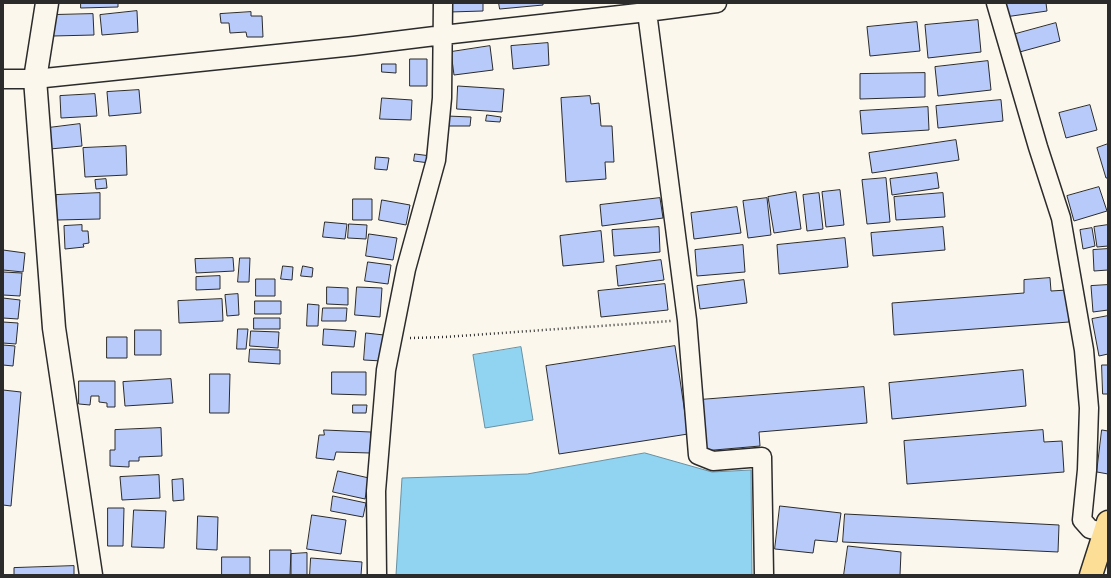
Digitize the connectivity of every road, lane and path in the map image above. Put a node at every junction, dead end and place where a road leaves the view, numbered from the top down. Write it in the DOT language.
graph roads {
  1 [pos="47,3"];
  2 [pos="443,3"];
  3 [pos="717,3"];
  4 [pos="996,3"];
  5 [pos="647,12"];
  6 [pos="443,35"];
  7 [pos="3,79"];
  8 [pos="35,80"];
  9 [pos="687,320"];
  10 [pos="392,339"];
  11 [pos="1106,527"];
  12 [pos="91,575"];
  13 [pos="377,575"];
  14 [pos="764,575"];
  15 [pos="1091,575"];
  1 -- 8 [label="street"];
  2 -- 6 [label="street"];
  3 -- 5 [label="street"];
  4 -- 11 [label="street"];
  5 -- 6 [label="street"];
  5 -- 9 [label="street"];
  6 -- 8 [label="street"];
  6 -- 10 [label="street"];
  7 -- 8 [label="street"];
  8 -- 12 [label="street"];
  9 -- 10 [label="path"];
  9 -- 14 [label="street"];
  10 -- 13 [label="street"];
  11 -- 15 [label="main road"];
}
